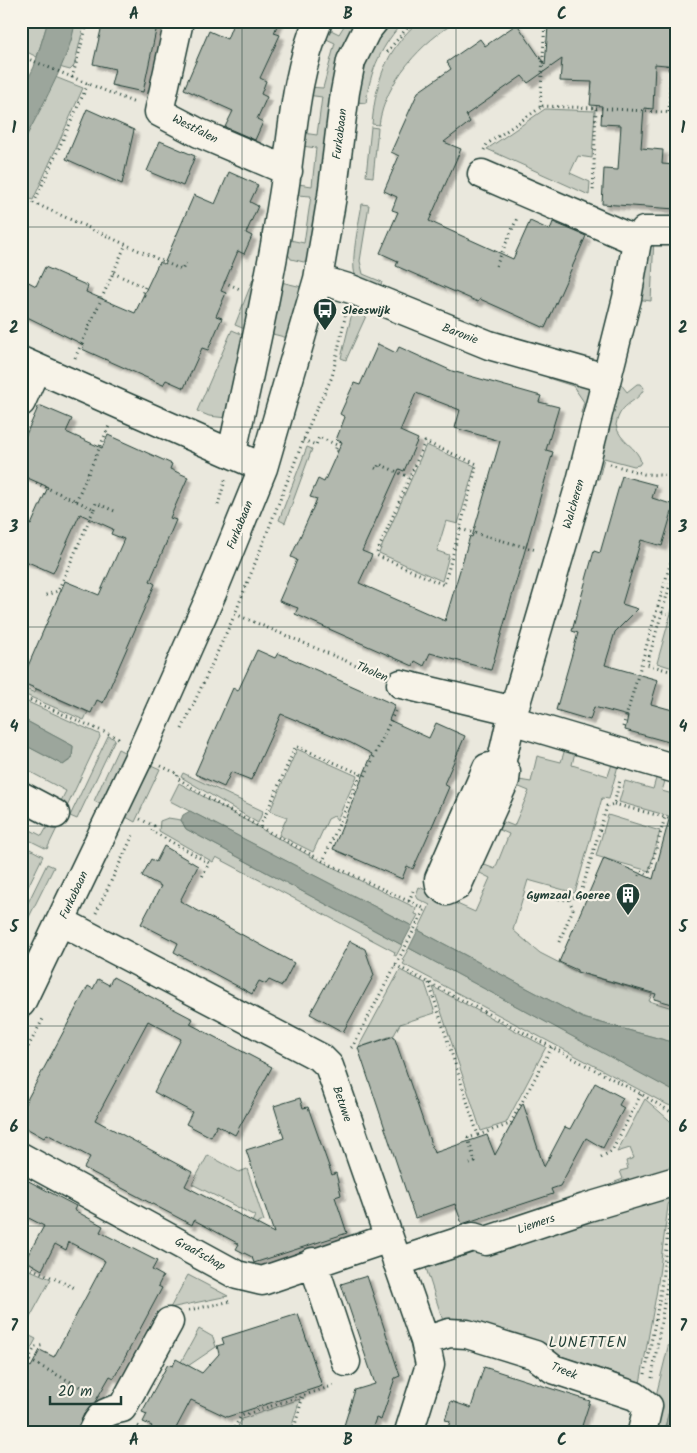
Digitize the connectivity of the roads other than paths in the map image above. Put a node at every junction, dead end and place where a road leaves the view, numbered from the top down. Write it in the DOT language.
graph roads {
  1 [pos="179,21"];
  2 [pos="318,21"];
  3 [pos="374,21"];
  4 [pos="288,171"];
  5 [pos="482,174"];
  6 [pos="676,231"];
  7 [pos="637,241"];
  8 [pos="318,279"];
  9 [pos="38,368"];
  10 [pos="605,378"];
  11 [pos="21,402"];
  12 [pos="232,452"];
  13 [pos="263,468"];
  14 [pos="401,684"];
  15 [pos="512,716"];
  16 [pos="501,764"];
  17 [pos="676,770"];
  18 [pos="21,796"];
  19 [pos="55,814"];
  20 [pos="62,922"];
  21 [pos="21,1003"];
  22 [pos="21,1157"];
  23 [pos="675,1182"];
  24 [pos="393,1250"];
  25 [pos="313,1262"];
  26 [pos="169,1322"];
  27 [pos="424,1341"];
  28 [pos="346,1362"];
  29 [pos="643,1412"];
  30 [pos="92,1432"];
  31 [pos="409,1432"];
  1 -- 4 [label="street, Westfalen"];
  2 -- 4 [label="street"];
  3 -- 8 [label="street, Furkabaan"];
  4 -- 12 [label="street"];
  5 -- 7 [label="street"];
  6 -- 7 [label="street"];
  7 -- 10 [label="street, Walcheren"];
  8 -- 10 [label="street, Baronie"];
  8 -- 13 [label="street, Furkabaan"];
  9 -- 11 [label="street"];
  9 -- 12 [label="street"];
  10 -- 15 [label="street, Walcheren"];
  12 -- 13 [label="street"];
  13 -- 20 [label="street, Furkabaan"];
  14 -- 15 [label="street, Tholen"];
  15 -- 16 [label="street, Walcheren"];
  15 -- 17 [label="street, Tholen"];
  18 -- 19 [label="street"];
  20 -- 21 [label="street, Furkabaan"];
  20 -- 24 [label="street, Betuwe"];
  22 -- 25 [label="street, Graafschap"];
  23 -- 24 [label="street, Liemers"];
  24 -- 25 [label="street, Graafschap"];
  24 -- 27 [label="street, Betuwe"];
  25 -- 28 [label="street"];
  26 -- 30 [label="street"];
  27 -- 29 [label="street, Treek"];
  27 -- 31 [label="street, Betuwe"];
}
